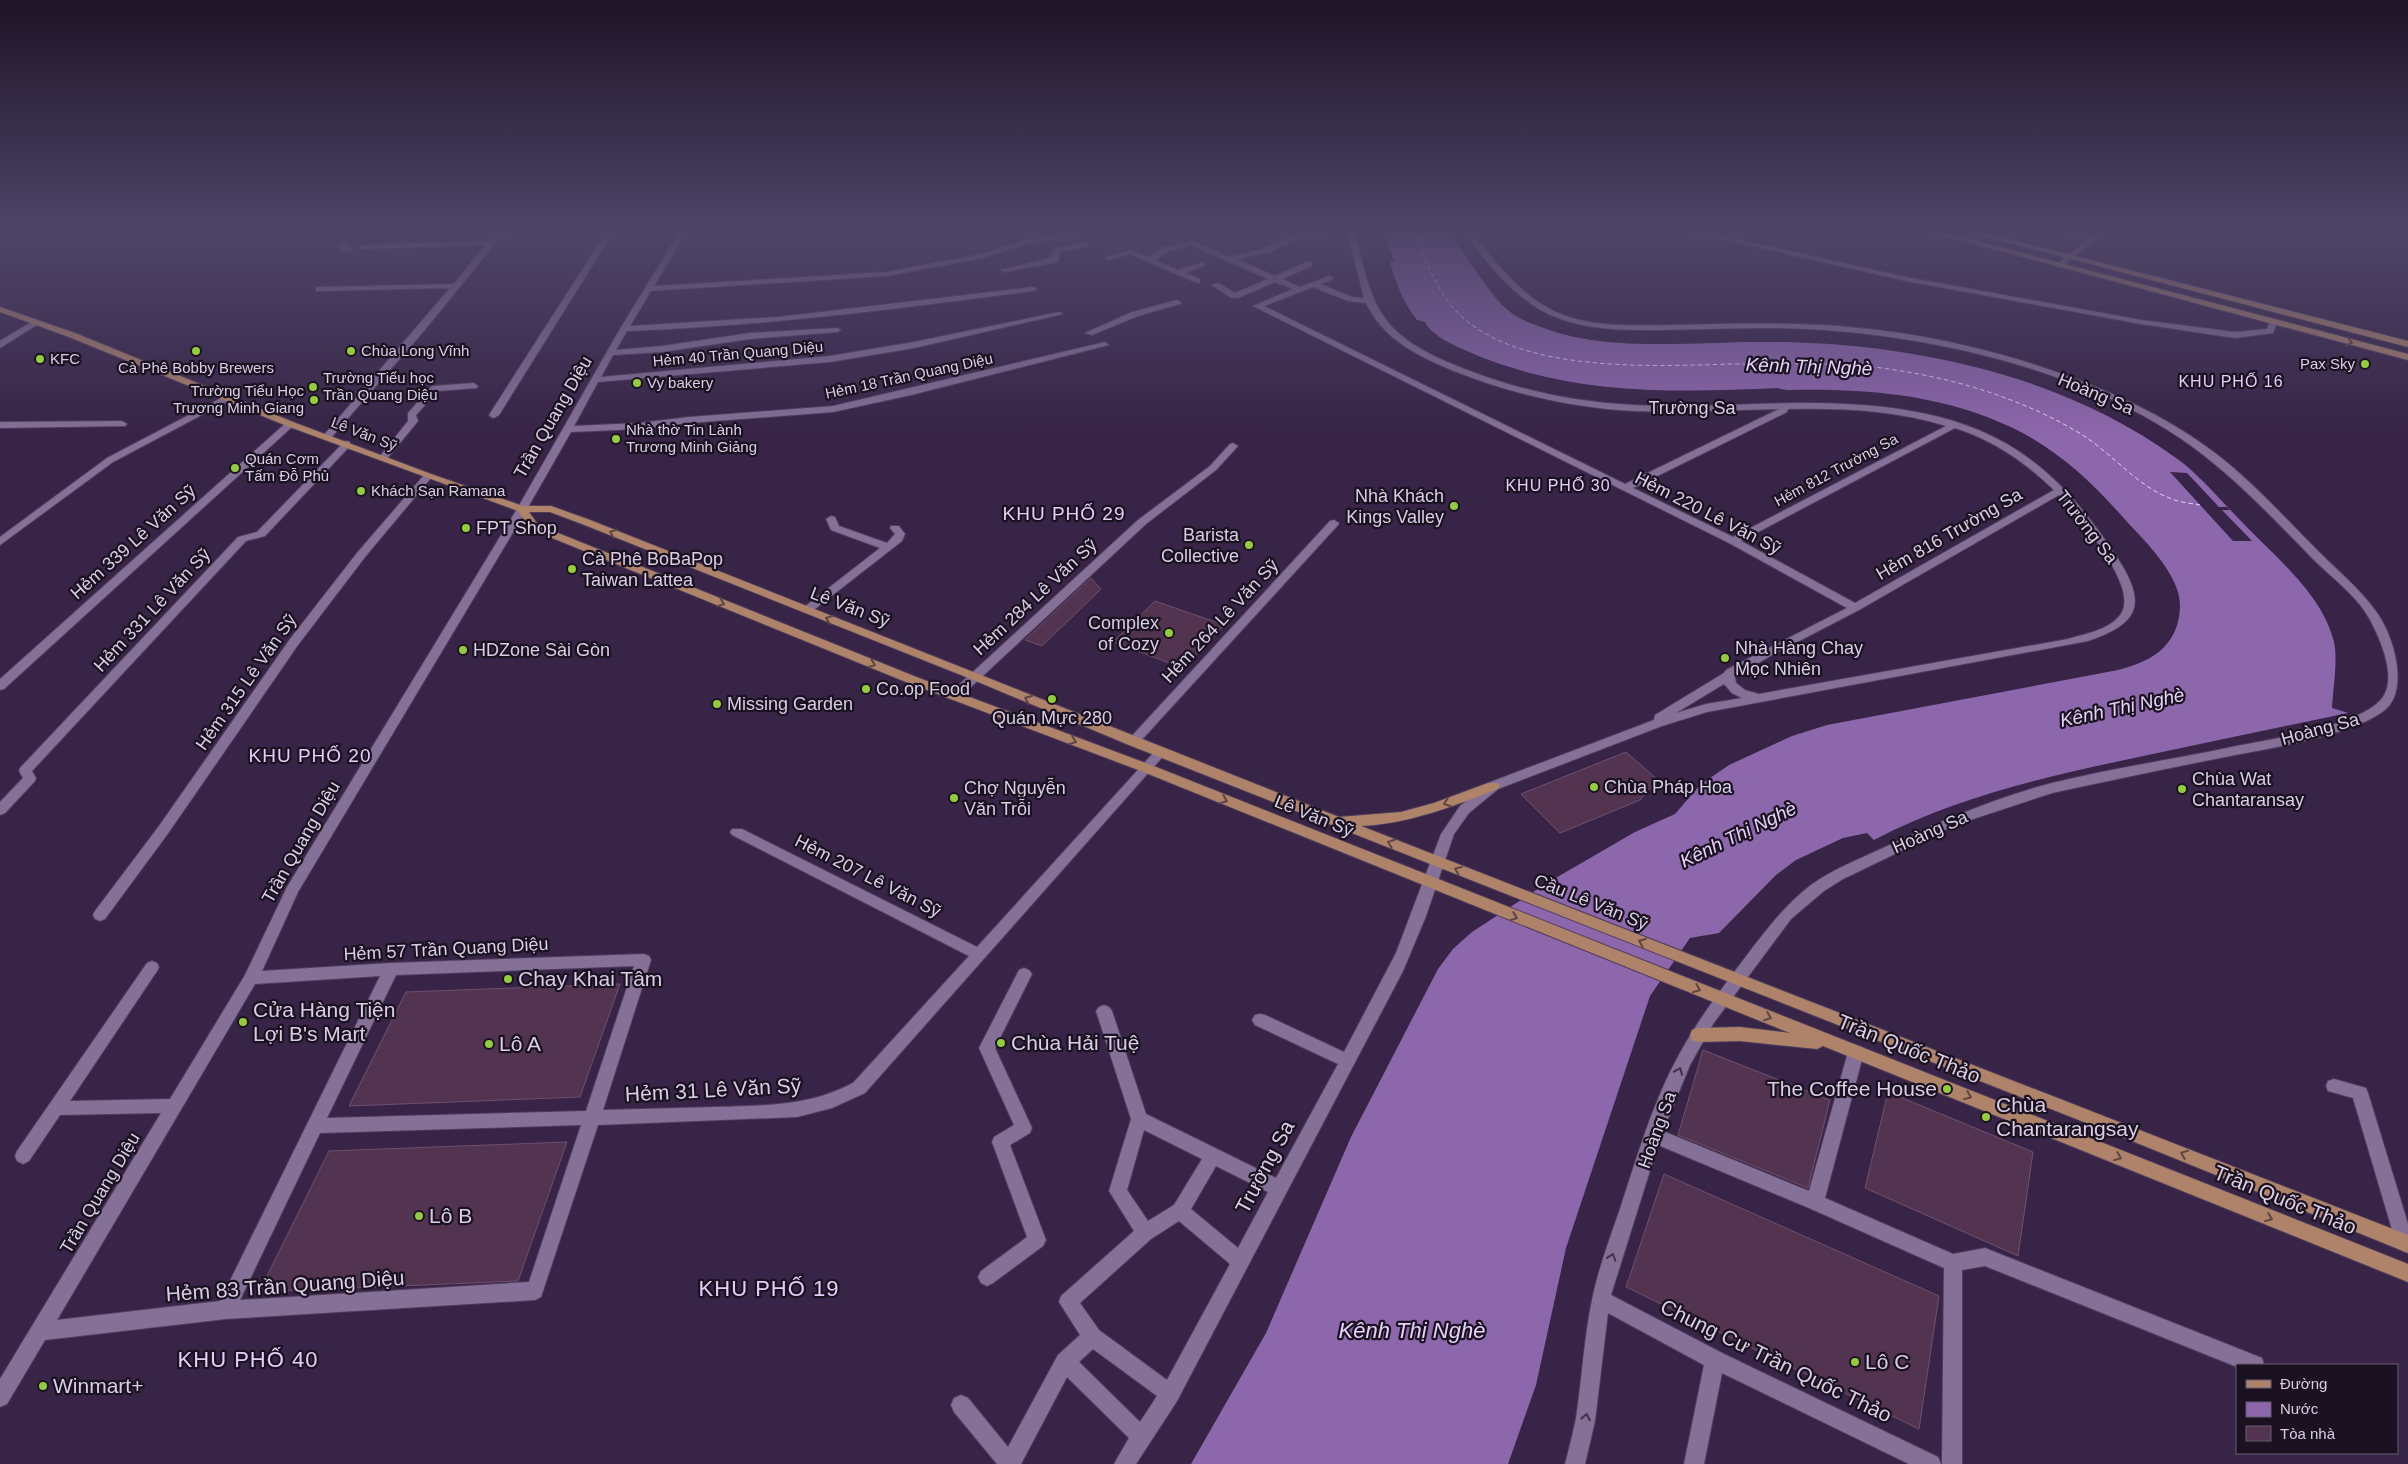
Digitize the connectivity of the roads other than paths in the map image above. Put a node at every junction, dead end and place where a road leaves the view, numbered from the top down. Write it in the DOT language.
graph roads {
  1 [pos="444,299"];
  2 [pos="568,299"];
  3 [pos="643,299"];
  4 [pos="954,299"];
  5 [pos="1274,299"];
  6 [pos="1354,299"];
  7 [pos="1530,299"];
  8 [pos="2017,299"];
  9 [pos="2187,299"];
  10 [pos="2232,299"];
  11 [pos="1370,301"];
  12 [pos="1177,302"];
  13 [pos="0,310"];
  14 [pos="1059,314"];
  15 [pos="36,322"];
  16 [pos="2273,322"];
  17 [pos="624,329"];
  18 [pos="837,330"];
  19 [pos="1089,333"];
  20 [pos="2408,344"];
  21 [pos="0,345"];
  22 [pos="1105,345"];
  23 [pos="611,353"];
  24 [pos="2408,357"];
  25 [pos="596,380"];
  26 [pos="474,386"];
  27 [pos="227,398"];
  28 [pos="1788,408"];
  29 [pos="494,415"];
  30 [pos="122,424"];
  31 [pos="290,424"];
  32 [pos="0,425"];
  33 [pos="1954,425"];
  34 [pos="566,429"];
  35 [pos="327,437"];
  36 [pos="347,444"];
  37 [pos="1233,446"];
  38 [pos="383,458"];
  39 [pos="428,476"];
  40 [pos="1624,488"];
  41 [pos="2060,490"];
  42 [pos="522,509"];
  43 [pos="831,519"];
  44 [pos="1334,523"];
  45 [pos="895,528"];
  46 [pos="0,542"];
  47 [pos="1733,542"];
  48 [pos="888,547"];
  49 [pos="1855,608"];
  50 [pos="807,610"];
  51 [pos="1730,673"];
  52 [pos="975,676"];
  53 [pos="0,686"];
  54 [pos="954,696"];
  55 [pos="1760,697"];
  56 [pos="1638,730"];
  57 [pos="1133,742"];
  58 [pos="1160,752"];
  59 [pos="1146,768"];
  60 [pos="1493,786"];
  61 [pos="0,810"];
  62 [pos="1332,820"];
  63 [pos="737,832"];
  64 [pos="1436,861"];
  65 [pos="1481,879"];
  66 [pos="1430,883"];
  67 [pos="100,915"];
  68 [pos="980,956"];
  69 [pos="1687,960"];
  70 [pos="152,967"];
  71 [pos="390,969"];
  72 [pos="1024,974"];
  73 [pos="251,978"];
  74 [pos="1672,979"];
  75 [pos="1737,980"];
  76 [pos="1722,1000"];
  77 [pos="1104,1011"];
  78 [pos="1260,1020"];
  79 [pos="1698,1035"];
  80 [pos="1838,1045"];
  81 [pos="1856,1052"];
  82 [pos="1348,1061"];
  83 [pos="2334,1086"];
  84 [pos="174,1106"];
  85 [pos="55,1108"];
  86 [pos="592,1117"];
  87 [pos="1139,1119"];
  88 [pos="315,1126"];
  89 [pos="1654,1135"];
  90 [pos="23,1156"];
  91 [pos="1213,1156"];
  92 [pos="1278,1188"];
  93 [pos="1814,1202"];
  94 [pos="1180,1211"];
  95 [pos="1145,1233"];
  96 [pos="2407,1244"];
  97 [pos="1240,1261"];
  98 [pos="1953,1263"];
  99 [pos="2408,1273"];
  100 [pos="987,1277"];
  101 [pos="1600,1299"];
  102 [pos="226,1310"];
  103 [pos="39,1331"];
  104 [pos="1092,1337"];
  105 [pos="1715,1360"];
  106 [pos="1065,1362"];
  107 [pos="2252,1364"];
  108 [pos="1170,1394"];
  109 [pos="0,1397"];
  110 [pos="961,1406"];
  111 [pos="1142,1437"];
  112 [pos="1010,1464"];
  113 [pos="1124,1464"];
  114 [pos="1574,1464"];
  115 [pos="1694,1464"];
  116 [pos="1931,1464"];
  117 [pos="1952,1464"];
  1 -- 35 [label="street"];
  2 -- 29 [label="street"];
  3 -- 17 [label="street, Trần Quang Diệu"];
  4 -- 17 [label="street"];
  5 -- 40 [label="street, Hẻm 220 Lê Văn Sỹ"];
  6 -- 11 [label="street"];
  7 -- 75 [label="street, Hoàng Sa"];
  8 -- 16 [label="street"];
  9 -- 16 [label="main road"];
  10 -- 20 [label="main road"];
  11 -- 28 [label="street, Trường Sa"];
  12 -- 19 [label="street"];
  13 -- 15 [label="main road, Lê Văn Sỹ"];
  14 -- 25 [label="street, Hẻm 40 Trần Quang Diệu"];
  15 -- 21 [label="street"];
  15 -- 27 [label="main road, Lê Văn Sỹ"];
  16 -- 24 [label="main road, one-way"];
  17 -- 23 [label="street, Trần Quang Diệu"];
  18 -- 23 [label="street"];
  22 -- 34 [label="street, Hẻm 18 Trần Quang Diệu"];
  23 -- 25 [label="street, Trần Quang Diệu"];
  25 -- 34 [label="street, Trần Quang Diệu"];
  26 -- 38 [label="street"];
  27 -- 31 [label="main road, Lê Văn Sỹ"];
  27 -- 46 [label="street"];
  28 -- 33 [label="street, Trường Sa"];
  28 -- 40 [label="street"];
  30 -- 32 [label="street"];
  31 -- 35 [label="main road, Lê Văn Sỹ"];
  31 -- 53 [label="street, Hẻm 339 Lê Văn Sỹ"];
  33 -- 41 [label="street, Trường Sa"];
  33 -- 47 [label="street, Hẻm 812 Trường Sa"];
  34 -- 42 [label="street, Trần Quang Diệu"];
  35 -- 36 [label="main road, Lê Văn Sỹ"];
  36 -- 38 [label="main road, Lê Văn Sỹ"];
  36 -- 61 [label="street, Hẻm 331 Lê Văn Sỹ"];
  37 -- 52 [label="street, Hẻm 284 Lê Văn Sỹ"];
  38 -- 39 [label="main road, Lê Văn Sỹ"];
  39 -- 42 [label="main road, Lê Văn Sỹ"];
  39 -- 67 [label="street, Hẻm 315 Lê Văn Sỹ"];
  40 -- 47 [label="street, Hẻm 220 Lê Văn Sỹ"];
  41 -- 49 [label="street, Hẻm 816 Trường Sa"];
  41 -- 55 [label="street, Trường Sa"];
  50 -- 42 [label="main road, Lê Văn Sỹ, one-way"];
  42 -- 54 [label="main road, Lê Văn Sỹ, one-way"];
  42 -- 73 [label="street, Trần Quang Diệu"];
  43 -- 48 [label="street"];
  44 -- 57 [label="street, Hẻm 264 Lê Văn Sỹ"];
  45 -- 48 [label="street"];
  47 -- 49 [label="street, Hẻm 220 Lê Văn Sỹ"];
  48 -- 50 [label="street"];
  49 -- 51 [label="street"];
  52 -- 50 [label="main road, Lê Văn Sỹ, one-way"];
  51 -- 55 [label="street"];
  51 -- 56 [label="street"];
  52 -- 54 [label="street, Hẻm 284 Lê Văn Sỹ"];
  57 -- 52 [label="main road, Lê Văn Sỹ, one-way"];
  54 -- 59 [label="main road, Lê Văn Sỹ, one-way"];
  55 -- 56 [label="street, Trường Sa"];
  56 -- 60 [label="street, Trường Sa"];
  57 -- 58 [label="main road, Lê Văn Sỹ"];
  58 -- 59 [label="street"];
  58 -- 62 [label="main road, Lê Văn Sỹ"];
  59 -- 66 [label="main road, Lê Văn Sỹ, one-way"];
  59 -- 68 [label="street"];
  60 -- 62 [label="main road, one-way"];
  60 -- 64 [label="street, Trường Sa"];
  64 -- 62 [label="main road, Lê Văn Sỹ, one-way"];
  63 -- 68 [label="street, Hẻm 207 Lê Văn Sỹ"];
  65 -- 64 [label="main road, Lê Văn Sỹ, one-way"];
  64 -- 66 [label="street, Trường Sa"];
  69 -- 65 [label="main road, Cầu Lê Văn Sỹ, one-way"];
  66 -- 74 [label="main road, Lê Văn Sỹ, one-way"];
  66 -- 82 [label="street, Trường Sa"];
  68 -- 86 [label="street, Hẻm 31 Lê Văn Sỹ"];
  69 -- 75 [label="main road, Trần Quốc Thảo"];
  70 -- 85 [label="street"];
  71 -- 73 [label="street, Hẻm 57 Trần Quang Diệu"];
  71 -- 86 [label="street, Hẻm 57 Trần Quang Diệu"];
  71 -- 88 [label="street"];
  72 -- 100 [label="street"];
  73 -- 84 [label="street, Trần Quang Diệu"];
  74 -- 76 [label="main road, Trần Quốc Thảo, one-way"];
  75 -- 76 [label="street, Hoàng Sa"];
  96 -- 75 [label="main road, Trần Quốc Thảo, one-way"];
  76 -- 79 [label="street, Hoàng Sa"];
  76 -- 80 [label="main road, Trần Quốc Thảo, one-way"];
  77 -- 87 [label="street"];
  78 -- 82 [label="street"];
  79 -- 80 [label="main road"];
  89 -- 79 [label="street, Hoàng Sa, one-way"];
  80 -- 81 [label="main road, Trần Quốc Thảo"];
  81 -- 93 [label="street"];
  81 -- 99 [label="main road, Trần Quốc Thảo, one-way"];
  82 -- 92 [label="street, Trường Sa"];
  83 -- 96 [label="street"];
  84 -- 85 [label="street"];
  84 -- 103 [label="street, Trần Quang Diệu"];
  85 -- 90 [label="street"];
  86 -- 88 [label="street, Hẻm 31 Lê Văn Sỹ"];
  86 -- 102 [label="street, Hẻm 83 Trần Quang Diệu"];
  87 -- 91 [label="street"];
  87 -- 95 [label="street"];
  88 -- 102 [label="street"];
  89 -- 93 [label="street"];
  101 -- 89 [label="street, Hoàng Sa, one-way"];
  91 -- 92 [label="street"];
  91 -- 94 [label="street"];
  92 -- 97 [label="street, Trường Sa"];
  93 -- 98 [label="street"];
  94 -- 95 [label="street"];
  94 -- 97 [label="street"];
  95 -- 104 [label="street"];
  97 -- 108 [label="street, Trường Sa"];
  98 -- 107 [label="street"];
  98 -- 117 [label="street"];
  101 -- 105 [label="street, Chung Cư Trần Quốc Thảo"];
  114 -- 101 [label="street, Hoàng Sa, one-way"];
  102 -- 103 [label="street, Hẻm 83 Trần Quang Diệu"];
  103 -- 109 [label="street, Trần Quang Diệu"];
  104 -- 106 [label="street"];
  104 -- 108 [label="street"];
  105 -- 115 [label="street"];
  105 -- 116 [label="street, Chung Cư Trần Quốc Thảo"];
  106 -- 111 [label="street"];
  106 -- 112 [label="street"];
  108 -- 111 [label="street, Trường Sa"];
  110 -- 112 [label="street"];
  111 -- 113 [label="street, Trường Sa"];
}
